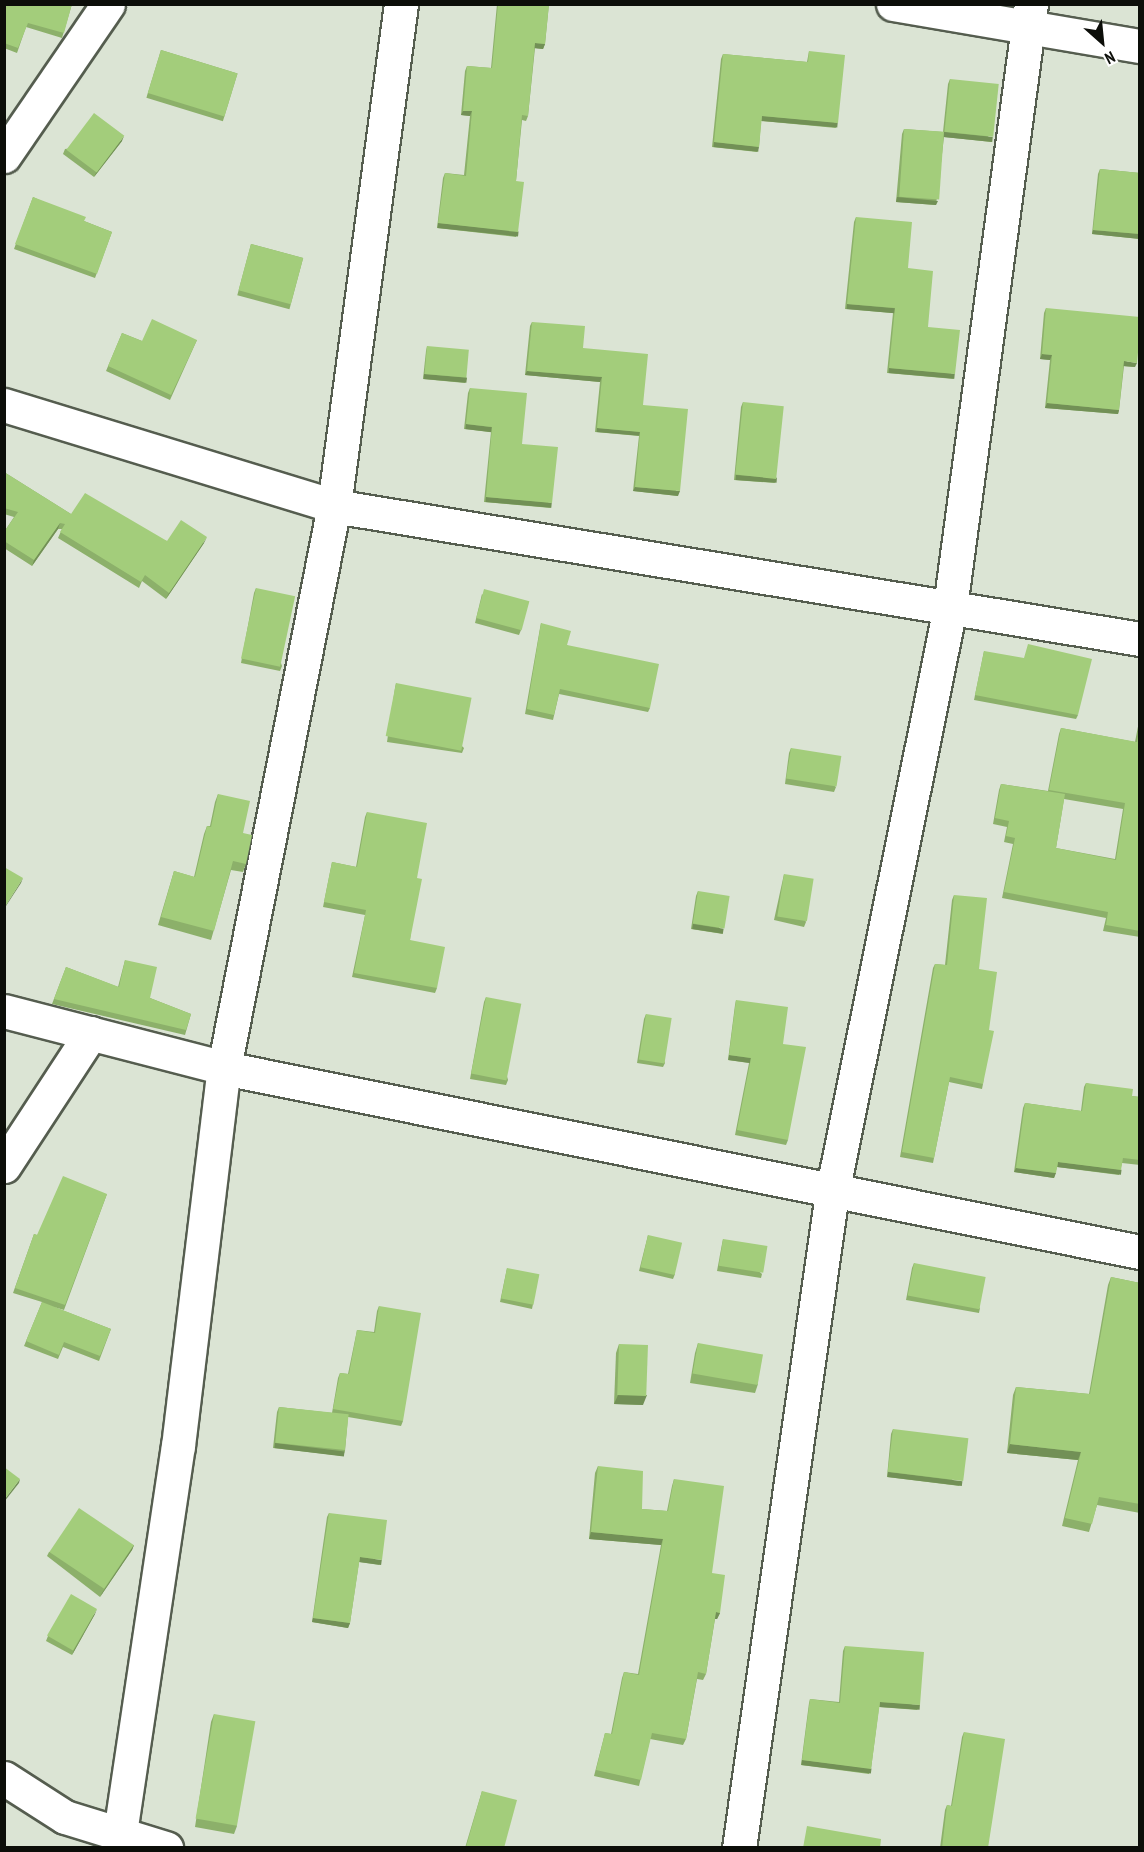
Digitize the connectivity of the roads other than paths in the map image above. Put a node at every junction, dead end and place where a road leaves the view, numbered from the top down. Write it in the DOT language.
graph roads {
  1 [pos="108,4"];
  2 [pos="401,4"];
  3 [pos="892,4"];
  4 [pos="1028,16"];
  5 [pos="1140,46"];
  6 [pos="4,156"];
  7 [pos="4,405"];
  8 [pos="334,506"];
  9 [pos="950,607"];
  10 [pos="1140,639"];
  11 [pos="4,1011"];
  12 [pos="91,1033"];
  13 [pos="224,1068"];
  14 [pos="4,1166"];
  15 [pos="832,1193"];
  16 [pos="1140,1252"];
  17 [pos="4,1778"];
  18 [pos="120,1833"];
  19 [pos="166,1848"];
  20 [pos="739,1848"];
  1 -- 6 [label="street"];
  2 -- 8 [label="street"];
  3 -- 4 [label="street"];
  4 -- 5 [label="street"];
  4 -- 9 [label="street"];
  7 -- 8 [label="street"];
  8 -- 9 [label="street"];
  8 -- 13 [label="street"];
  9 -- 10 [label="street"];
  9 -- 15 [label="street"];
  11 -- 12 [label="street"];
  12 -- 13 [label="street"];
  12 -- 14 [label="street"];
  13 -- 15 [label="street"];
  13 -- 18 [label="street"];
  15 -- 16 [label="street"];
  15 -- 20 [label="street"];
  17 -- 18 [label="street"];
  18 -- 19 [label="street"];
}
